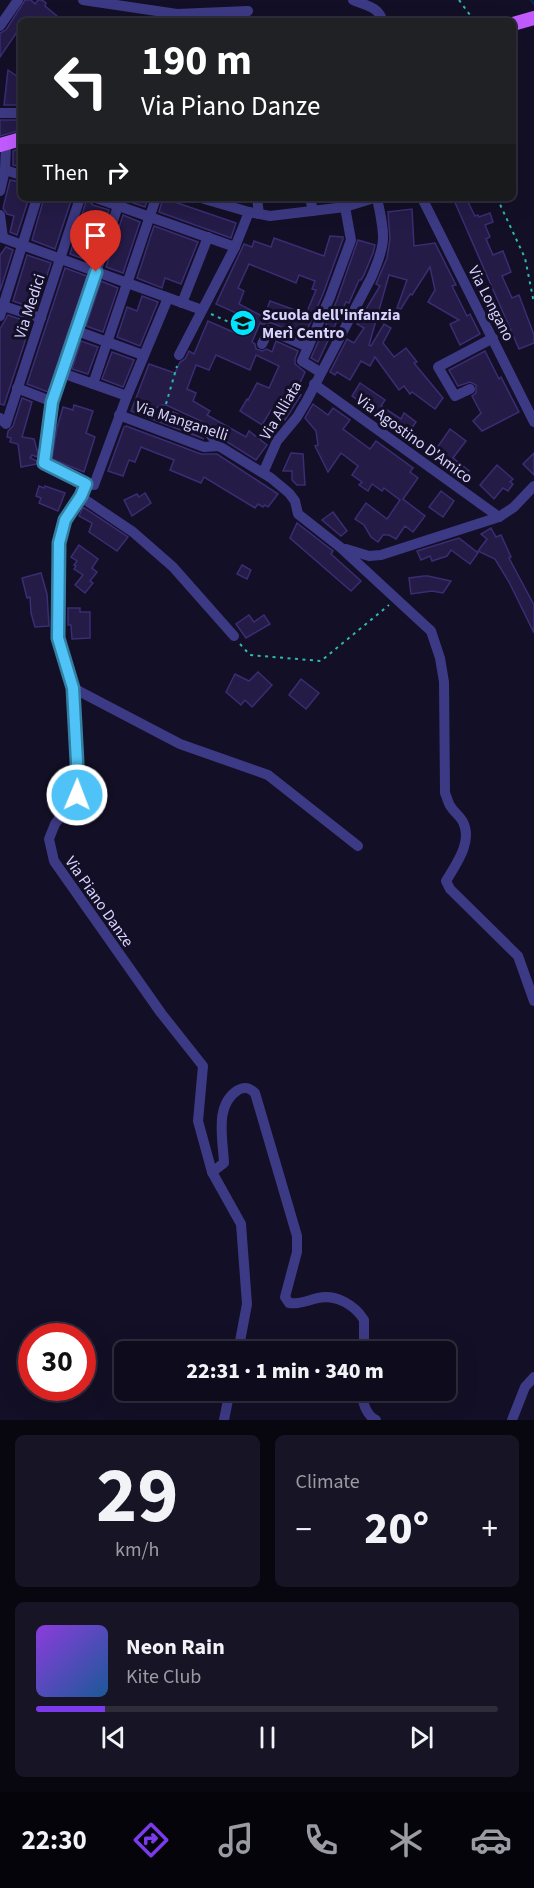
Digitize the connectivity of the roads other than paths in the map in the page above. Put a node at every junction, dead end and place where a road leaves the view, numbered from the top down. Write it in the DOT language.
graph roads {
  1 [pos="18,0"];
  2 [pos="83,0"];
  3 [pos="352,0"];
  4 [pos="248,11"];
  5 [pos="382,18"];
  6 [pos="534,18"];
  7 [pos="516,23"];
  8 [pos="0,26"];
  9 [pos="0,113"];
  10 [pos="18,113"];
  11 [pos="18,140"];
  12 [pos="3,145"];
  13 [pos="5,170"];
  14 [pos="18,174"];
  15 [pos="0,191"];
  16 [pos="36,201"];
  17 [pos="79,201"];
  18 [pos="104,201"];
  19 [pos="155,201"];
  20 [pos="212,201"];
  21 [pos="256,201"];
  22 [pos="311,201"];
  23 [pos="365,201"];
  24 [pos="376,201"];
  25 [pos="424,201"];
  26 [pos="118,206"];
  27 [pos="345,207"];
  28 [pos="313,211"];
  29 [pos="254,213"];
  30 [pos="0,214"];
  31 [pos="149,217"];
  32 [pos="208,237"];
  33 [pos="1,241"];
  34 [pos="22,245"];
  35 [pos="235,247"];
  36 [pos="60,259"];
  37 [pos="96,272"];
  38 [pos="127,284"];
  39 [pos="168,298"];
  40 [pos="182,303"];
  41 [pos="1,309"];
  42 [pos="202,310"];
  43 [pos="41,318"];
  44 [pos="76,331"];
  45 [pos="493,338"];
  46 [pos="107,342"];
  47 [pos="262,344"];
  48 [pos="308,347"];
  49 [pos="143,355"];
  50 [pos="179,356"];
  51 [pos="320,372"];
  52 [pos="62,373"];
  53 [pos="93,384"];
  54 [pos="314,384"];
  55 [pos="17,388"];
  56 [pos="470,389"];
  57 [pos="127,396"];
  58 [pos="52,402"];
  59 [pos="163,412"];
  60 [pos="119,416"];
  61 [pos="3,421"];
  62 [pos="534,422"];
  63 [pos="219,446"];
  64 [pos="263,473"];
  65 [pos="86,484"];
  66 [pos="534,486"];
  67 [pos="81,496"];
  68 [pos="500,518"];
  69 [pos="340,547"];
  70 [pos="234,636"];
  71 [pos="73,688"];
  72 [pos="358,846"];
  73 [pos="534,1001"];
  74 [pos="212,1172"];
  75 [pos="240,1341"];
  76 [pos="364,1341"];
  77 [pos="534,1377"];
  78 [pos="228,1401"];
  79 [pos="364,1401"];
  80 [pos="224,1420"];
  81 [pos="376,1420"];
  82 [pos="512,1420"];
  1 -- 8 [label="street"];
  2 -- 4 [label="street"];
  3 -- 5 [label="street"];
  6 -- 7 [label="main road"];
  9 -- 10 [label="street"];
  11 -- 12 [label="main road"];
  12 -- 13 [label="street"];
  13 -- 14 [label="street"];
  13 -- 15 [label="street"];
  16 -- 34 [label="street"];
  17 -- 36 [label="street, Via Medici"];
  18 -- 26 [label="street"];
  19 -- 31 [label="street"];
  20 -- 29 [label="street"];
  21 -- 29 [label="street"];
  22 -- 28 [label="street"];
  23 -- 27 [label="street"];
  24 -- 51 [label="street, Via Alliata"];
  25 -- 45 [label="street, Via Longano"];
  26 -- 31 [label="street"];
  26 -- 37 [label="street"];
  27 -- 28 [label="street"];
  27 -- 48 [label="street"];
  28 -- 29 [label="street"];
  29 -- 35 [label="street"];
  30 -- 33 [label="street"];
  31 -- 32 [label="street"];
  31 -- 38 [label="street"];
  32 -- 35 [label="street"];
  32 -- 40 [label="street"];
  33 -- 34 [label="street"];
  34 -- 36 [label="street"];
  34 -- 41 [label="street"];
  35 -- 42 [label="street"];
  36 -- 37 [label="street"];
  36 -- 43 [label="street, Via Medici"];
  37 -- 38 [label="street"];
  37 -- 44 [label="street"];
  38 -- 39 [label="street"];
  38 -- 46 [label="street"];
  39 -- 40 [label="street"];
  39 -- 49 [label="street"];
  40 -- 42 [label="street"];
  41 -- 43 [label="street"];
  42 -- 50 [label="street"];
  43 -- 55 [label="street, Via Medici"];
  44 -- 46 [label="street"];
  44 -- 52 [label="street"];
  45 -- 56 [label="street"];
  45 -- 62 [label="street, Via Longano"];
  46 -- 49 [label="street"];
  46 -- 53 [label="street"];
  47 -- 48 [label="street"];
  48 -- 51 [label="street"];
  49 -- 57 [label="street"];
  51 -- 54 [label="street, Via Alliata"];
  52 -- 53 [label="street"];
  52 -- 58 [label="street"];
  53 -- 57 [label="street"];
  54 -- 64 [label="street, Via Alliata"];
  54 -- 68 [label="street, Via Agostino D'Amico"];
  55 -- 58 [label="street"];
  55 -- 61 [label="street, Via Medici"];
  57 -- 60 [label="street"];
  58 -- 65 [label="street"];
  59 -- 63 [label="street"];
  60 -- 63 [label="street, Via Manganelli"];
  60 -- 65 [label="street, Via Piano Danze"];
  63 -- 64 [label="street, Via Manganelli"];
  64 -- 69 [label="street, Via Manganelli"];
  65 -- 67 [label="street, Via Piano Danze"];
  66 -- 68 [label="street"];
  67 -- 70 [label="street"];
  67 -- 71 [label="street, Via Piano Danze"];
  68 -- 69 [label="street"];
  69 -- 73 [label="street, Via Manganelli"];
  71 -- 72 [label="street"];
  71 -- 74 [label="street, Via Piano Danze"];
  74 -- 75 [label="street, Via Piano Danze"];
  74 -- 76 [label="street"];
  77 -- 82 [label="street"];
  78 -- 80 [label="street"];
  79 -- 81 [label="street"];
}
